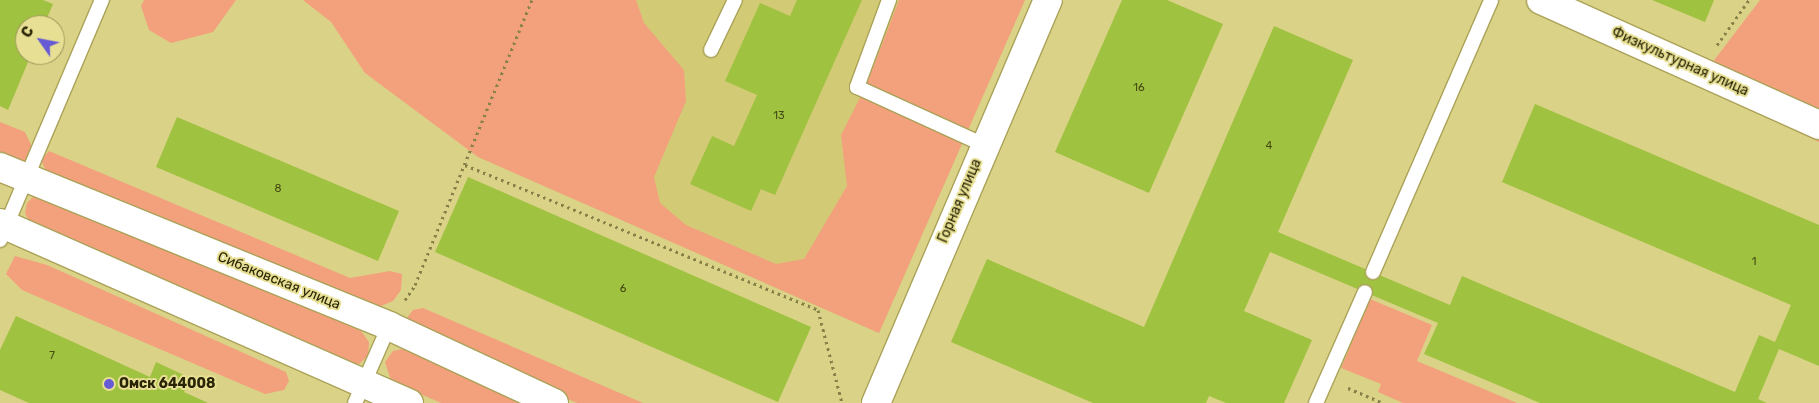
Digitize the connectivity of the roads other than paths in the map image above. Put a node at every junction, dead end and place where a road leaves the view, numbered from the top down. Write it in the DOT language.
graph roads {
  1 [pos="102,0"];
  2 [pos="736,0"];
  3 [pos="889,0"];
  4 [pos="1048,0"];
  5 [pos="1491,0"];
  6 [pos="1541,0"];
  7 [pos="711,50"];
  8 [pos="1819,125"];
  9 [pos="984,144"];
  10 [pos="0,167"];
  11 [pos="27,179"];
  12 [pos="2,230"];
  13 [pos="1373,272"];
  14 [pos="1364,292"];
  15 [pos="389,326"];
  16 [pos="360,393"];
  17 [pos="410,403"];
  18 [pos="554,403"];
  19 [pos="876,403"];
  20 [pos="1316,403"];
  1 -- 11 [label="lane"];
  2 -- 7 [label="lane"];
  3 -- 9 [label="lane"];
  4 -- 9 [label="street, Горная улица"];
  5 -- 13 [label="lane"];
  6 -- 8 [label="street, Физкультурная улица"];
  9 -- 19 [label="street, Горная улица"];
  10 -- 11 [label="street, Сибаковская улица"];
  11 -- 12 [label="lane"];
  11 -- 15 [label="street, Сибаковская улица"];
  12 -- 16 [label="street"];
  14 -- 20 [label="lane"];
  15 -- 16 [label="lane"];
  15 -- 18 [label="street, Сибаковская улица"];
  16 -- 17 [label="street"];
}
